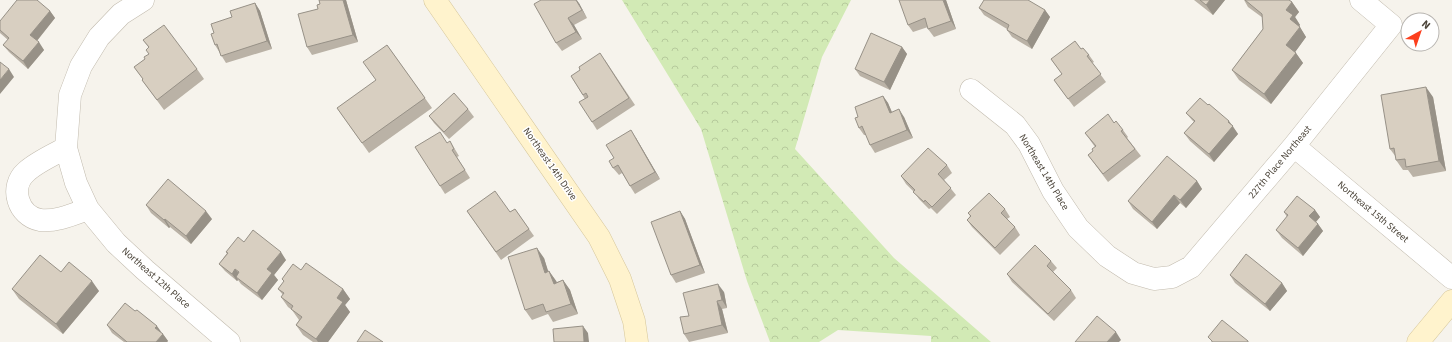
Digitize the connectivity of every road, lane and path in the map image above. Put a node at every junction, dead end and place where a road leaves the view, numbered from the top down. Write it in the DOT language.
graph roads {
  1 [pos="143,0"];
  2 [pos="435,0"];
  3 [pos="1361,0"];
  4 [pos="971,90"];
  5 [pos="1294,146"];
  6 [pos="66,148"];
  7 [pos="88,209"];
  8 [pos="1452,278"];
  9 [pos="1154,279"];
  10 [pos="1452,301"];
  11 [pos="229,342"];
  12 [pos="637,342"];
  13 [pos="1418,342"];
  1 -- 6 [label="street"];
  2 -- 12 [label="street, Northeast 14th Drive"];
  3 -- 5 [label="street, 227th Place Northeast"];
  4 -- 9 [label="street, Northeast 14th Place"];
  5 -- 8 [label="street, Northeast 15th Street"];
  5 -- 9 [label="street, 227th Place Northeast"];
  6 -- 7 [label="street, Northeast 12th Place"];
  6 -- 7 [label="street"];
  7 -- 11 [label="street, Northeast 12th Place"];
  10 -- 13 [label="street"];
}
